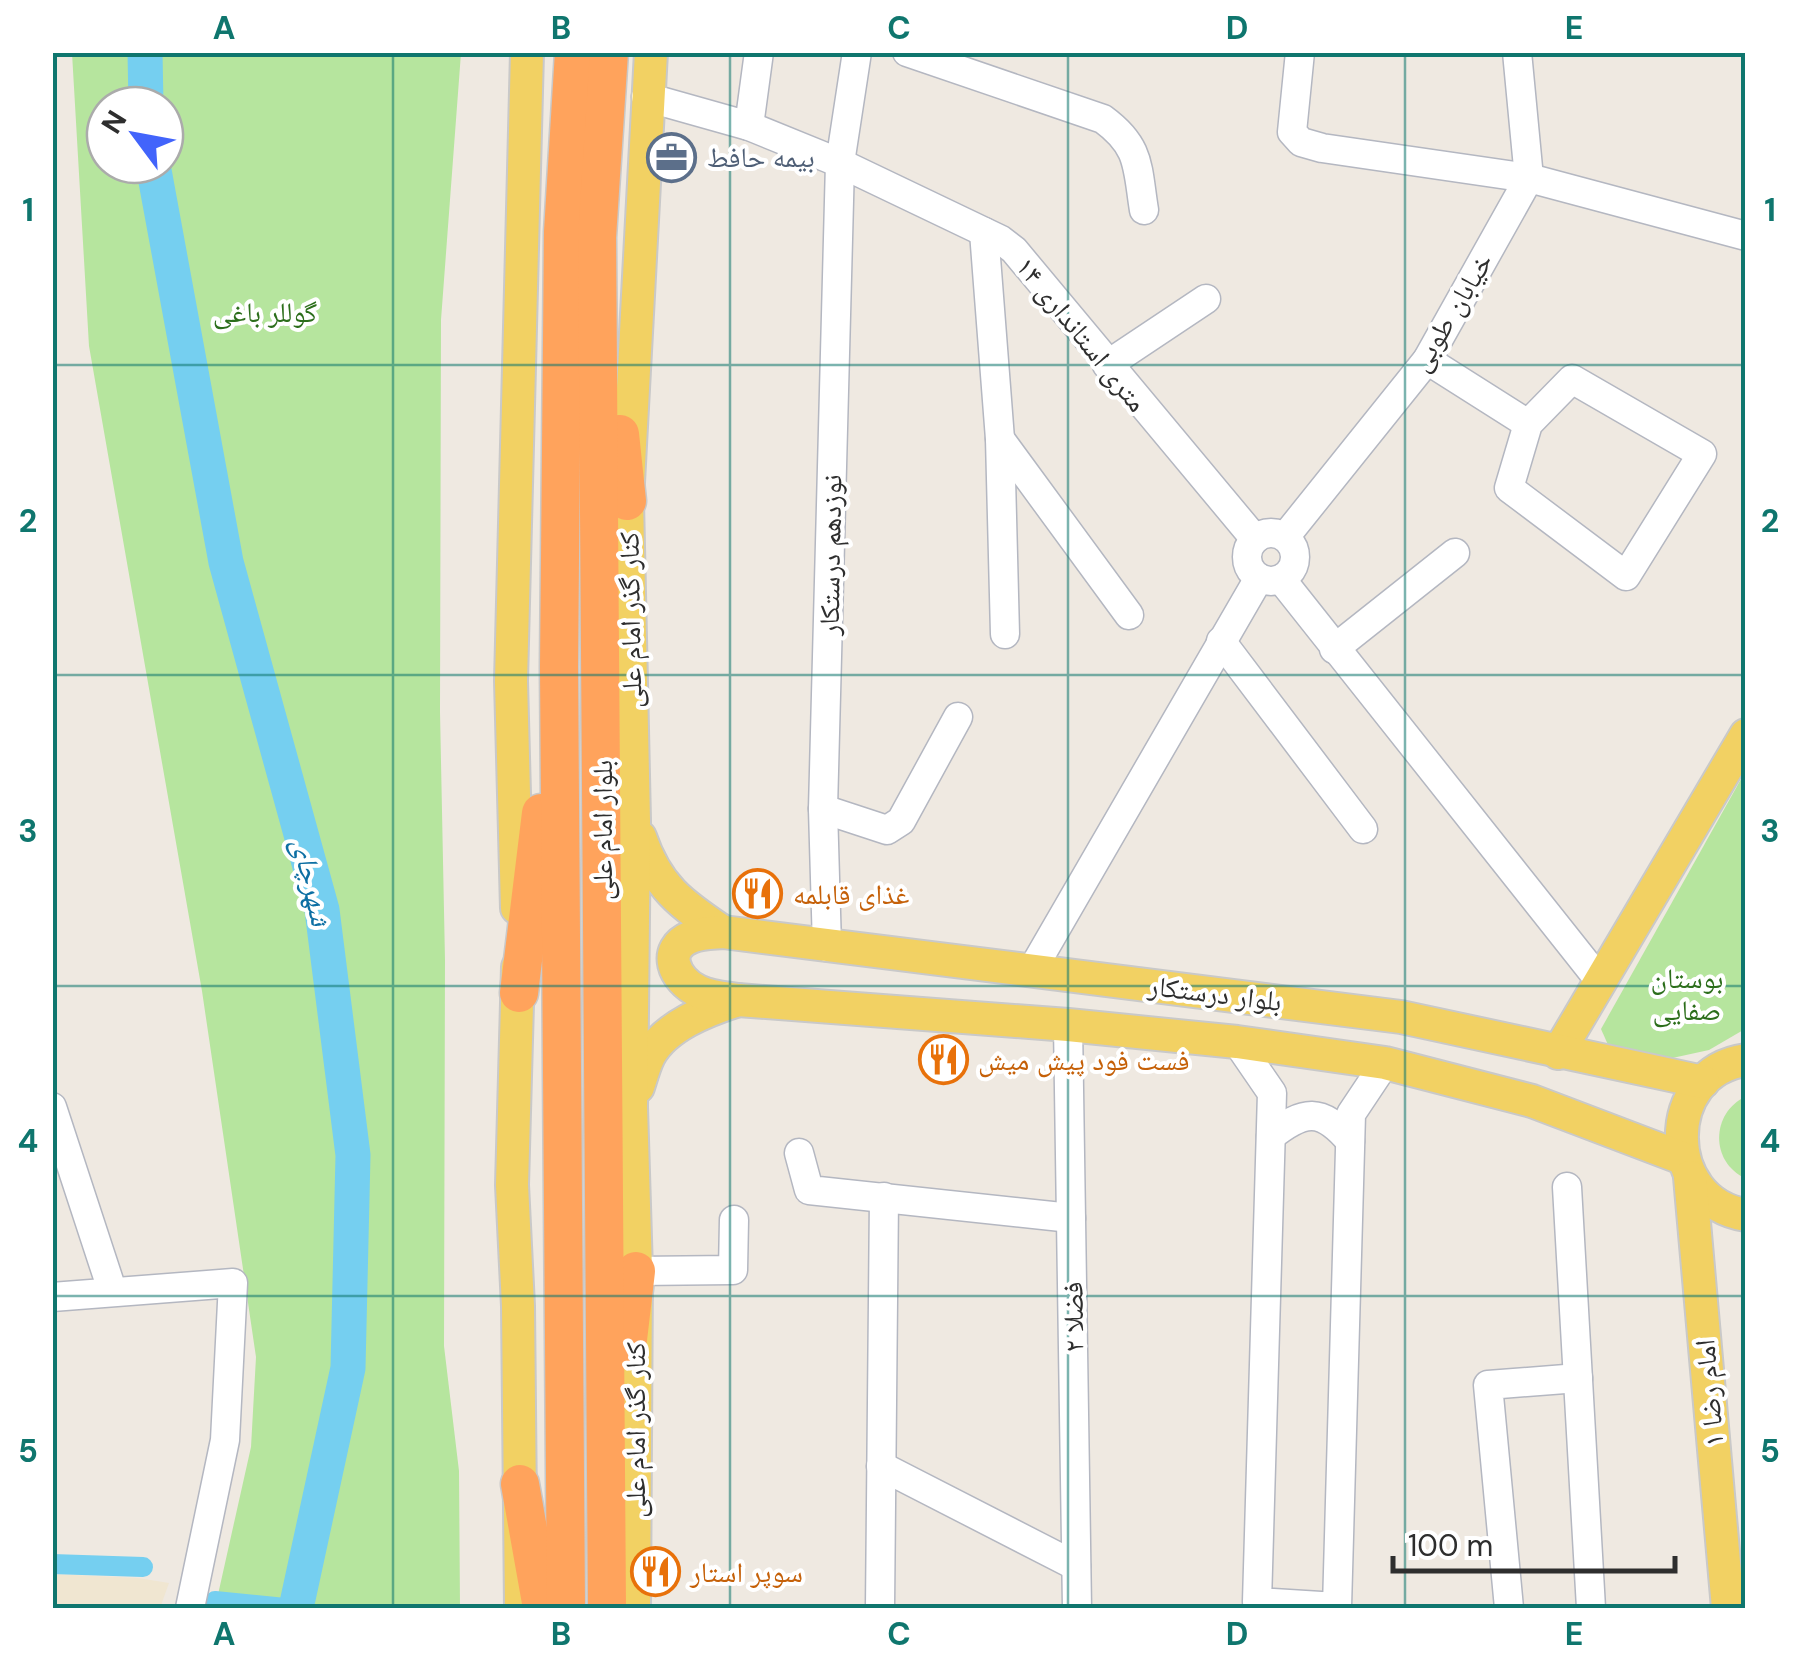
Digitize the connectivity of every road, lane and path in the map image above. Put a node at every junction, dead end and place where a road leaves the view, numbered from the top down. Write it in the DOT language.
graph roads {
  1 [pos="527,52"];
  2 [pos="574,52"];
  3 [pos="609,52"];
  4 [pos="651,52"];
  5 [pos="759,52"];
  6 [pos="857,52"];
  7 [pos="907,52"];
  8 [pos="1300,52"];
  9 [pos="1517,52"];
  10 [pos="646,97"];
  11 [pos="749,126"];
  12 [pos="840,163"];
  13 [pos="1529,178"];
  14 [pos="1144,210"];
  15 [pos="984,232"];
  16 [pos="597,236"];
  17 [pos="1746,236"];
  18 [pos="1206,299"];
  19 [pos="1427,360"];
  20 [pos="1107,365"];
  21 [pos="1528,424"];
  22 [pos="1000,439"];
  23 [pos="627,501"];
  24 [pos="1285,537"];
  25 [pos="1254,539"];
  26 [pos="1455,553"];
  27 [pos="1270,579"];
  28 [pos="1129,616"];
  29 [pos="1006,634"];
  30 [pos="1221,641"];
  31 [pos="1334,649"];
  32 [pos="559,667"];
  33 [pos="958,717"];
  34 [pos="1746,735"];
  35 [pos="823,809"];
  36 [pos="634,821"];
  37 [pos="1362,829"];
  38 [pos="723,932"];
  39 [pos="828,947"];
  40 [pos="1032,970"];
  41 [pos="1600,981"];
  42 [pos="519,993"];
  43 [pos="738,1000"];
  44 [pos="1068,1025"];
  45 [pos="1237,1042"];
  46 [pos="1558,1053"];
  47 [pos="1746,1060"];
  48 [pos="1385,1063"];
  49 [pos="1703,1082"];
  50 [pos="52,1107"];
  51 [pos="631,1107"];
  52 [pos="1270,1136"];
  53 [pos="1350,1141"];
  54 [pos="799,1154"];
  55 [pos="1686,1167"];
  56 [pos="1567,1186"];
  57 [pos="884,1197"];
  58 [pos="1746,1215"];
  59 [pos="1072,1218"];
  60 [pos="734,1220"];
  61 [pos="636,1271"];
  62 [pos="112,1290"];
  63 [pos="52,1297"];
  64 [pos="1578,1378"];
  65 [pos="881,1466"];
  66 [pos="520,1484"];
  67 [pos="608,1504"];
  68 [pos="1076,1566"];
  69 [pos="190,1608"];
  70 [pos="521,1608"];
  71 [pos="542,1608"];
  72 [pos="566,1608"];
  73 [pos="606,1608"];
  74 [pos="634,1608"];
  75 [pos="880,1608"];
  76 [pos="1077,1608"];
  77 [pos="1509,1608"];
  78 [pos="1591,1608"];
  79 [pos="1728,1608"];
  1 -- 42 [label="main road"];
  2 -- 32 [label="highway, بلوار امام علی"];
  3 -- 16 [label="highway, بلوار امام علی"];
  4 -- 10 [label="main road, کنار گذر امام علی"];
  5 -- 11 [label="street"];
  6 -- 12 [label="street, نوزدهم درستکار"];
  7 -- 14 [label="street"];
  8 -- 13 [label="street"];
  9 -- 13 [label="street"];
  10 -- 11 [label="street, ۱۴ متری استانداری"];
  10 -- 23 [label="main road, کنار گذر امام علی"];
  11 -- 12 [label="street, ۱۴ متری استانداری"];
  12 -- 15 [label="street, ۱۴ متری استانداری"];
  12 -- 35 [label="street, نوزدهم درستکار"];
  13 -- 17 [label="street"];
  13 -- 19 [label="street, خیابان طوبی"];
  15 -- 20 [label="street, ۱۴ متری استانداری"];
  15 -- 22 [label="street"];
  16 -- 23 [label="highway"];
  16 -- 67 [label="highway, بلوار امام علی"];
  18 -- 20 [label="street"];
  19 -- 21 [label="street"];
  19 -- 24 [label="street, خیابان طوبی"];
  20 -- 25 [label="street, ۱۴ متری استانداری"];
  21 -- 21 [label="street"];
  22 -- 28 [label="street"];
  22 -- 29 [label="street"];
  23 -- 36 [label="main road, کنار گذر امام علی"];
  24 -- 25 [label="street"];
  24 -- 27 [label="street"];
  25 -- 27 [label="street"];
  26 -- 31 [label="street"];
  27 -- 30 [label="street"];
  27 -- 31 [label="street"];
  30 -- 37 [label="street"];
  30 -- 40 [label="street"];
  31 -- 41 [label="street"];
  32 -- 42 [label="highway"];
  32 -- 72 [label="highway, بلوار امام علی"];
  33 -- 35 [label="street"];
  34 -- 41 [label="main road"];
  35 -- 39 [label="street, نوزدهم درستکار"];
  36 -- 38 [label="main road"];
  36 -- 51 [label="main road, کنار گذر امام علی"];
  38 -- 39 [label="main road, بلوار درستکار"];
  38 -- 43 [label="main road"];
  39 -- 40 [label="main road, بلوار درستکار"];
  40 -- 46 [label="main road, بلوار درستکار"];
  41 -- 46 [label="main road"];
  42 -- 66 [label="main road"];
  43 -- 44 [label="main road, بلوار درستکار"];
  43 -- 51 [label="main road"];
  44 -- 45 [label="main road, بلوار درستکار"];
  44 -- 59 [label="street, فضلا ۲"];
  45 -- 48 [label="main road, بلوار درستکار"];
  45 -- 52 [label="street"];
  46 -- 49 [label="main road, بلوار درستکار"];
  47 -- 49 [label="main road"];
  48 -- 53 [label="street"];
  48 -- 55 [label="main road, بلوار درستکار"];
  49 -- 55 [label="main road, امام رضا ۱"];
  50 -- 62 [label="street"];
  51 -- 61 [label="main road, کنار گذر امام علی"];
  52 -- 53 [label="street"];
  52 -- 53 [label="street"];
  54 -- 57 [label="street"];
  55 -- 58 [label="main road"];
  55 -- 79 [label="main road, امام رضا ۱"];
  56 -- 64 [label="street"];
  57 -- 59 [label="street"];
  57 -- 65 [label="street"];
  59 -- 68 [label="street, فضلا ۲"];
  60 -- 61 [label="street"];
  61 -- 67 [label="highway"];
  61 -- 74 [label="main road, کنار گذر امام علی"];
  62 -- 63 [label="street"];
  62 -- 69 [label="street"];
  64 -- 77 [label="street"];
  64 -- 78 [label="street"];
  65 -- 68 [label="street"];
  65 -- 75 [label="street"];
  66 -- 70 [label="main road"];
  66 -- 71 [label="highway"];
  67 -- 73 [label="highway, بلوار امام علی"];
  68 -- 76 [label="street, فضلا ۲"];
}
